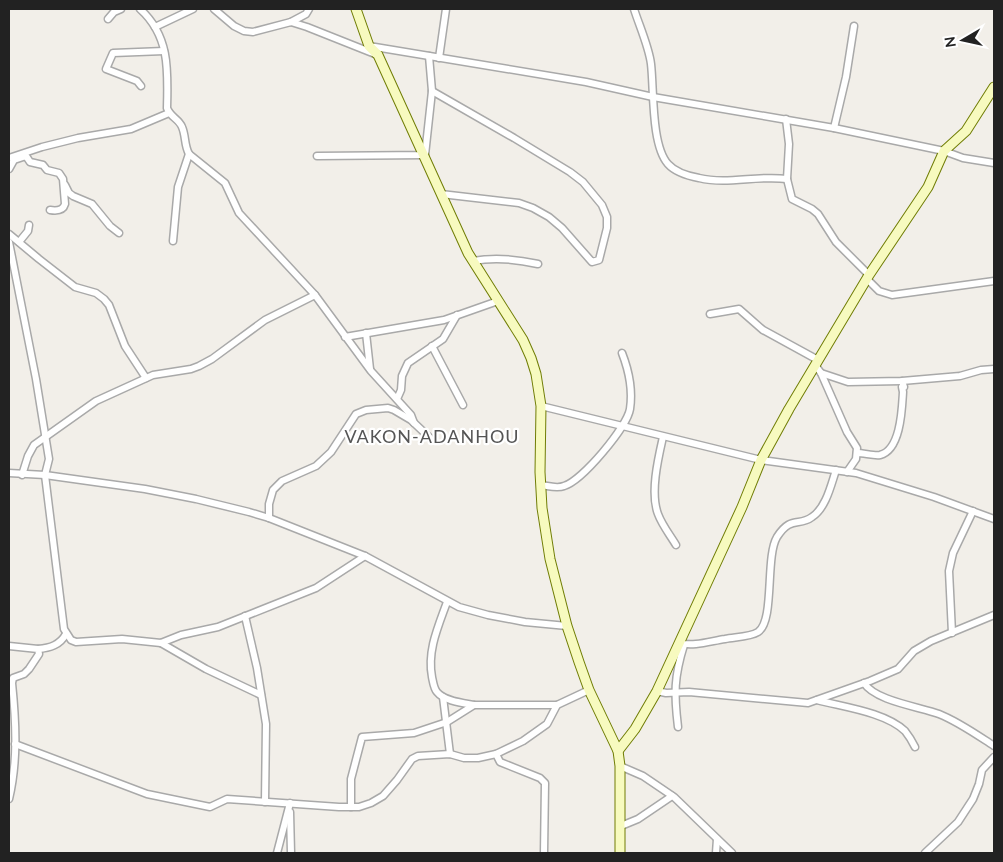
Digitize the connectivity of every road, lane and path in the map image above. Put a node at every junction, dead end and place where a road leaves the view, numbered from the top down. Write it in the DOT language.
graph roads {
  1 [pos="120,9"];
  2 [pos="140,9"];
  3 [pos="193,9"];
  4 [pos="214,9"];
  5 [pos="307,9"];
  6 [pos="356,9"];
  7 [pos="446,9"];
  8 [pos="634,9"];
  9 [pos="108,19"];
  10 [pos="291,22"];
  11 [pos="854,26"];
  12 [pos="156,27"];
  13 [pos="369,46"];
  14 [pos="164,51"];
  15 [pos="378,55"];
  16 [pos="429,56"];
  17 [pos="439,58"];
  18 [pos="141,86"];
  19 [pos="994,87"];
  20 [pos="432,91"];
  21 [pos="653,97"];
  22 [pos="168,113"];
  23 [pos="786,119"];
  24 [pos="834,128"];
  25 [pos="944,151"];
  26 [pos="189,154"];
  27 [pos="425,155"];
  28 [pos="317,156"];
  29 [pos="9,158"];
  30 [pos="994,163"];
  31 [pos="9,168"];
  32 [pos="787,179"];
  33 [pos="64,184"];
  34 [pos="441,194"];
  35 [pos="50,210"];
  36 [pos="28,225"];
  37 [pos="119,233"];
  38 [pos="9,234"];
  39 [pos="173,240"];
  40 [pos="9,242"];
  41 [pos="19,242"];
  42 [pos="473,261"];
  43 [pos="538,264"];
  44 [pos="868,277"];
  45 [pos="994,281"];
  46 [pos="315,295"];
  47 [pos="498,301"];
  48 [pos="710,314"];
  49 [pos="458,315"];
  50 [pos="366,334"];
  51 [pos="345,337"];
  52 [pos="432,346"];
  53 [pos="622,352"];
  54 [pos="816,363"];
  55 [pos="994,369"];
  56 [pos="371,371"];
  57 [pos="822,373"];
  58 [pos="146,378"];
  59 [pos="902,381"];
  60 [pos="397,399"];
  61 [pos="463,406"];
  62 [pos="541,406"];
  63 [pos="414,423"];
  64 [pos="620,426"];
  65 [pos="663,437"];
  66 [pos="45,438"];
  67 [pos="430,438"];
  68 [pos="857,453"];
  69 [pos="761,460"];
  70 [pos="836,470"];
  71 [pos="847,472"];
  72 [pos="9,474"];
  73 [pos="22,475"];
  74 [pos="46,475"];
  75 [pos="541,485"];
  76 [pos="973,511"];
  77 [pos="994,512"];
  78 [pos="269,518"];
  79 [pos="991,518"];
  80 [pos="676,545"];
  81 [pos="365,556"];
  82 [pos="447,602"];
  83 [pos="994,615"];
  84 [pos="245,616"];
  85 [pos="567,626"];
  86 [pos="952,632"];
  87 [pos="66,634"];
  88 [pos="161,643"];
  89 [pos="682,644"];
  90 [pos="9,646"];
  91 [pos="38,649"];
  92 [pos="864,683"];
  93 [pos="589,690"];
  94 [pos="657,691"];
  95 [pos="675,692"];
  96 [pos="261,694"];
  97 [pos="444,697"];
  98 [pos="817,700"];
  99 [pos="557,705"];
  100 [pos="474,706"];
  101 [pos="447,722"];
  102 [pos="678,727"];
  103 [pos="15,744"];
  104 [pos="994,746"];
  105 [pos="916,747"];
  106 [pos="618,752"];
  107 [pos="450,754"];
  108 [pos="496,754"];
  109 [pos="994,756"];
  110 [pos="620,766"];
  111 [pos="672,796"];
  112 [pos="9,799"];
  113 [pos="264,802"];
  114 [pos="290,803"];
  115 [pos="351,807"];
  116 [pos="620,826"];
  117 [pos="717,839"];
  118 [pos="277,853"];
  119 [pos="291,853"];
  120 [pos="544,853"];
  121 [pos="620,853"];
  122 [pos="716,853"];
  123 [pos="732,853"];
  124 [pos="925,853"];
  1 -- 9 [label="street"];
  2 -- 12 [label="street"];
  3 -- 12 [label="street"];
  4 -- 10 [label="street"];
  5 -- 10 [label="street"];
  6 -- 13 [label="main road"];
  7 -- 17 [label="street"];
  8 -- 21 [label="street"];
  10 -- 15 [label="street"];
  11 -- 24 [label="street"];
  12 -- 14 [label="street"];
  13 -- 15 [label="main road"];
  13 -- 16 [label="street"];
  14 -- 18 [label="street"];
  14 -- 22 [label="street"];
  15 -- 27 [label="main road"];
  16 -- 17 [label="street"];
  16 -- 20 [label="street"];
  17 -- 21 [label="street"];
  19 -- 25 [label="main road"];
  20 -- 27 [label="street"];
  20 -- 34 [label="street"];
  21 -- 23 [label="street"];
  21 -- 32 [label="street"];
  22 -- 26 [label="street"];
  22 -- 29 [label="street"];
  23 -- 24 [label="street"];
  23 -- 32 [label="street"];
  24 -- 25 [label="street"];
  25 -- 30 [label="street"];
  25 -- 44 [label="main road"];
  26 -- 39 [label="street"];
  26 -- 46 [label="street"];
  27 -- 28 [label="street"];
  27 -- 34 [label="main road"];
  31 -- 33 [label="street"];
  32 -- 44 [label="street"];
  33 -- 35 [label="street"];
  33 -- 37 [label="street"];
  34 -- 42 [label="main road"];
  36 -- 41 [label="street"];
  38 -- 41 [label="street"];
  40 -- 66 [label="street"];
  41 -- 58 [label="street"];
  42 -- 43 [label="street"];
  42 -- 47 [label="main road"];
  44 -- 45 [label="street"];
  44 -- 54 [label="main road"];
  46 -- 51 [label="street"];
  46 -- 58 [label="street"];
  47 -- 49 [label="street"];
  47 -- 62 [label="main road"];
  48 -- 54 [label="street"];
  49 -- 50 [label="street"];
  49 -- 52 [label="street"];
  50 -- 51 [label="street"];
  50 -- 56 [label="street"];
  51 -- 56 [label="street"];
  52 -- 60 [label="street"];
  52 -- 61 [label="street"];
  53 -- 64 [label="street"];
  54 -- 57 [label="street"];
  54 -- 69 [label="main road"];
  55 -- 59 [label="street"];
  56 -- 60 [label="street"];
  57 -- 59 [label="street"];
  57 -- 68 [label="street"];
  58 -- 66 [label="street"];
  59 -- 68 [label="street"];
  60 -- 63 [label="street"];
  62 -- 64 [label="street"];
  62 -- 75 [label="main road"];
  63 -- 67 [label="street"];
  63 -- 78 [label="street"];
  64 -- 65 [label="street"];
  64 -- 75 [label="street"];
  65 -- 69 [label="street"];
  65 -- 80 [label="street"];
  66 -- 73 [label="street"];
  66 -- 74 [label="street"];
  68 -- 71 [label="street"];
  69 -- 70 [label="street"];
  69 -- 89 [label="main road"];
  70 -- 71 [label="street"];
  70 -- 89 [label="street"];
  71 -- 76 [label="street"];
  72 -- 73 [label="street"];
  73 -- 74 [label="street"];
  74 -- 78 [label="street"];
  74 -- 87 [label="street"];
  75 -- 85 [label="main road"];
  76 -- 79 [label="street"];
  76 -- 86 [label="street"];
  77 -- 79 [label="street"];
  78 -- 81 [label="street"];
  81 -- 82 [label="street"];
  81 -- 84 [label="street"];
  82 -- 85 [label="street"];
  82 -- 97 [label="street"];
  83 -- 86 [label="street"];
  84 -- 88 [label="street"];
  84 -- 96 [label="street"];
  85 -- 93 [label="main road"];
  86 -- 92 [label="street"];
  87 -- 88 [label="street"];
  87 -- 91 [label="street"];
  88 -- 96 [label="street"];
  89 -- 94 [label="main road"];
  89 -- 95 [label="street"];
  90 -- 91 [label="street"];
  91 -- 103 [label="street"];
  92 -- 98 [label="street"];
  92 -- 104 [label="street"];
  93 -- 99 [label="street"];
  93 -- 106 [label="main road"];
  94 -- 95 [label="street"];
  94 -- 106 [label="main road"];
  95 -- 98 [label="street"];
  95 -- 102 [label="street"];
  96 -- 113 [label="street"];
  97 -- 100 [label="street"];
  97 -- 101 [label="street"];
  98 -- 105 [label="street"];
  99 -- 100 [label="street"];
  99 -- 108 [label="street"];
  100 -- 101 [label="street"];
  101 -- 107 [label="street"];
  101 -- 115 [label="street"];
  103 -- 112 [label="street"];
  103 -- 113 [label="street"];
  106 -- 110 [label="main road"];
  107 -- 108 [label="street"];
  107 -- 115 [label="street"];
  108 -- 120 [label="street"];
  109 -- 124 [label="street"];
  110 -- 111 [label="street"];
  110 -- 116 [label="main road"];
  111 -- 116 [label="street"];
  111 -- 117 [label="street"];
  113 -- 114 [label="street"];
  114 -- 115 [label="street"];
  114 -- 118 [label="street"];
  114 -- 119 [label="street"];
  116 -- 121 [label="main road"];
  117 -- 122 [label="street"];
  117 -- 123 [label="street"];
}
